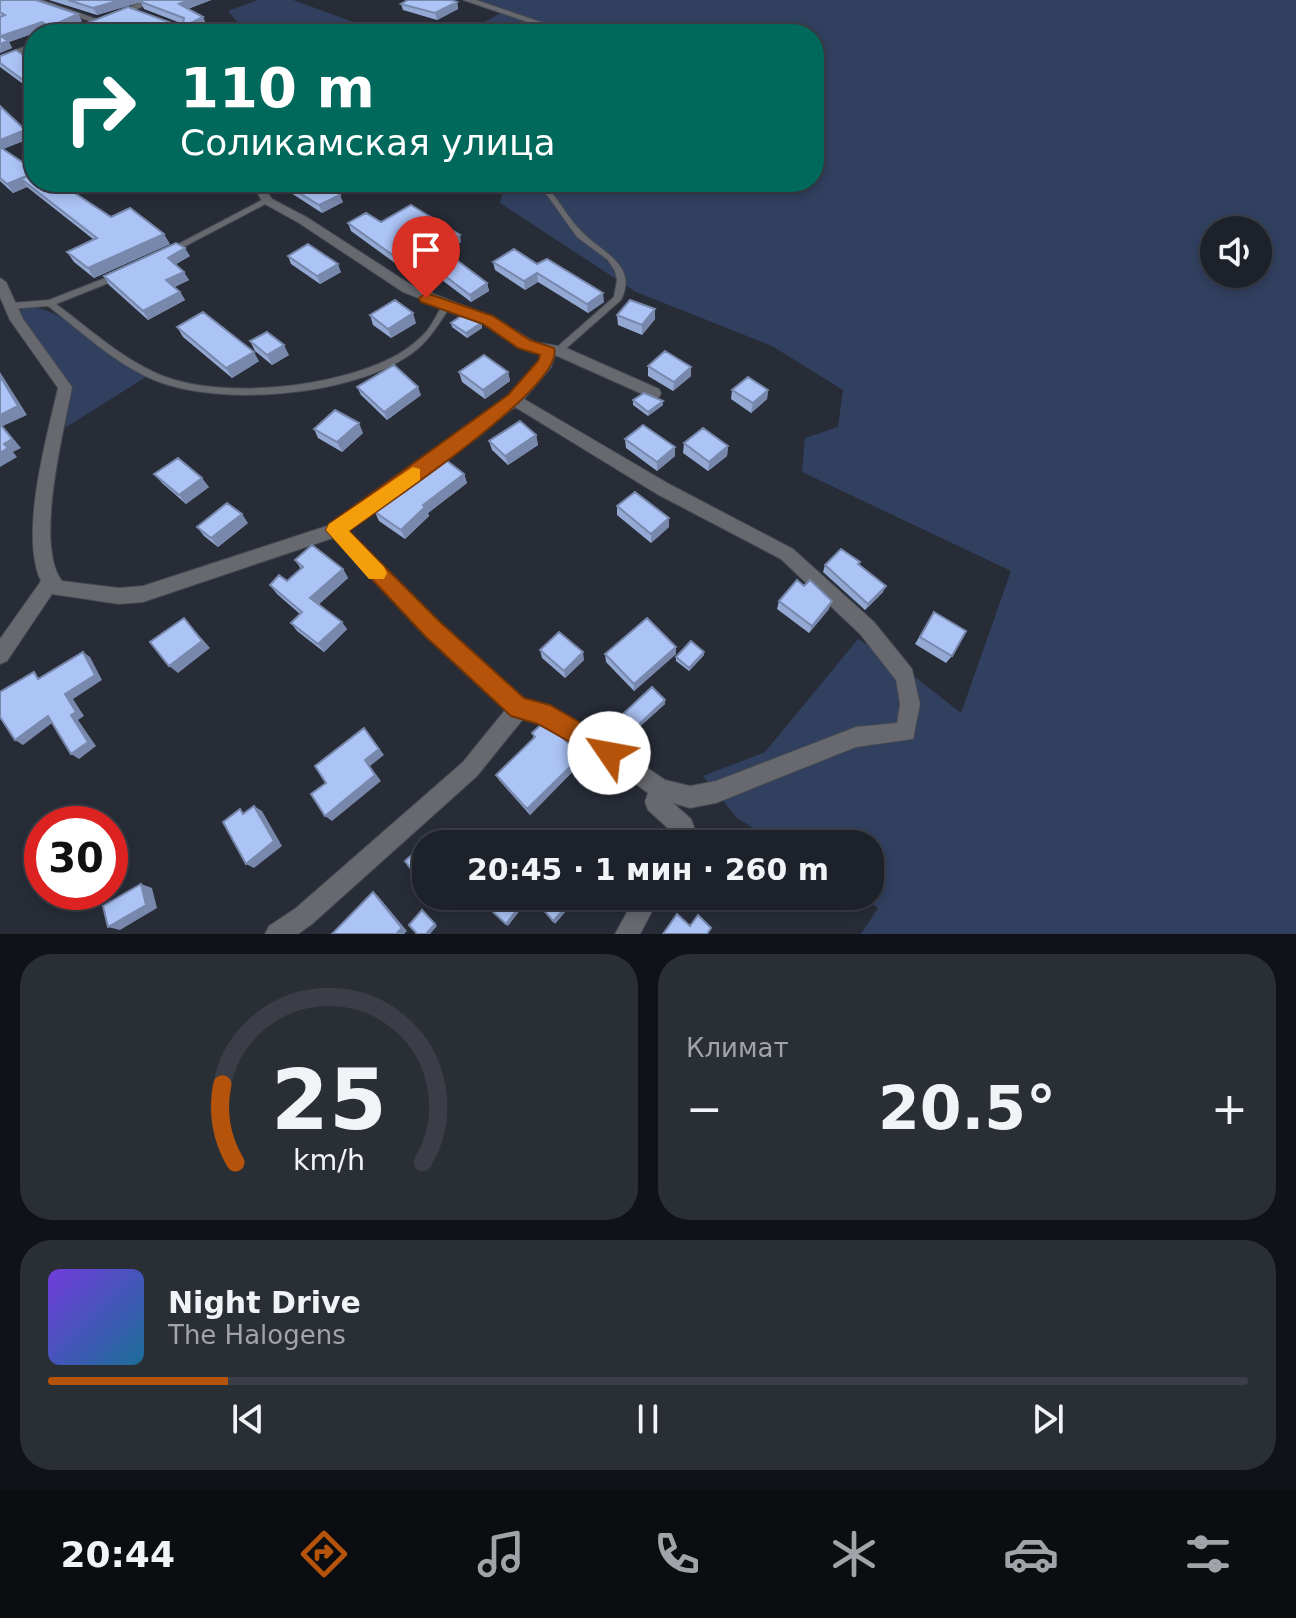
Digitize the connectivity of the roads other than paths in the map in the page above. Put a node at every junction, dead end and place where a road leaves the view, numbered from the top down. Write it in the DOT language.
graph roads {
  1 [pos="33,0"];
  2 [pos="154,0"];
  3 [pos="467,0"];
  4 [pos="132,9"];
  5 [pos="146,14"];
  6 [pos="98,21"];
  7 [pos="91,24"];
  8 [pos="541,24"];
  9 [pos="22,53"];
  10 [pos="0,59"];
  11 [pos="259,192"];
  12 [pos="262,192"];
  13 [pos="548,192"];
  14 [pos="161,255"];
  15 [pos="123,274"];
  16 [pos="0,282"];
  17 [pos="50,303"];
  18 [pos="11,306"];
  19 [pos="445,308"];
  20 [pos="554,351"];
  21 [pos="654,393"];
  22 [pos="514,400"];
  23 [pos="336,530"];
  24 [pos="49,583"];
  25 [pos="0,655"];
  26 [pos="519,708"];
  27 [pos="660,789"];
  28 [pos="682,830"];
  29 [pos="641,910"];
  30 [pos="277,934"];
  31 [pos="627,934"];
  1 -- 6 [label="street"];
  2 -- 4 [label="street"];
  3 -- 8 [label="street"];
  4 -- 5 [label="lane"];
  4 -- 6 [label="street"];
  6 -- 7 [label="street"];
  9 -- 10 [label="street"];
  11 -- 14 [label="lane"];
  12 -- 19 [label="street"];
  13 -- 20 [label="lane"];
  15 -- 17 [label="lane"];
  16 -- 18 [label="street"];
  17 -- 18 [label="lane"];
  17 -- 19 [label="lane"];
  18 -- 24 [label="street"];
  19 -- 20 [label="street"];
  20 -- 21 [label="street"];
  20 -- 22 [label="street"];
  22 -- 23 [label="street"];
  22 -- 27 [label="street"];
  23 -- 24 [label="street"];
  23 -- 26 [label="street"];
  24 -- 25 [label="street"];
  26 -- 27 [label="street"];
  26 -- 30 [label="street"];
  27 -- 28 [label="street"];
  29 -- 31 [label="street"];
}
